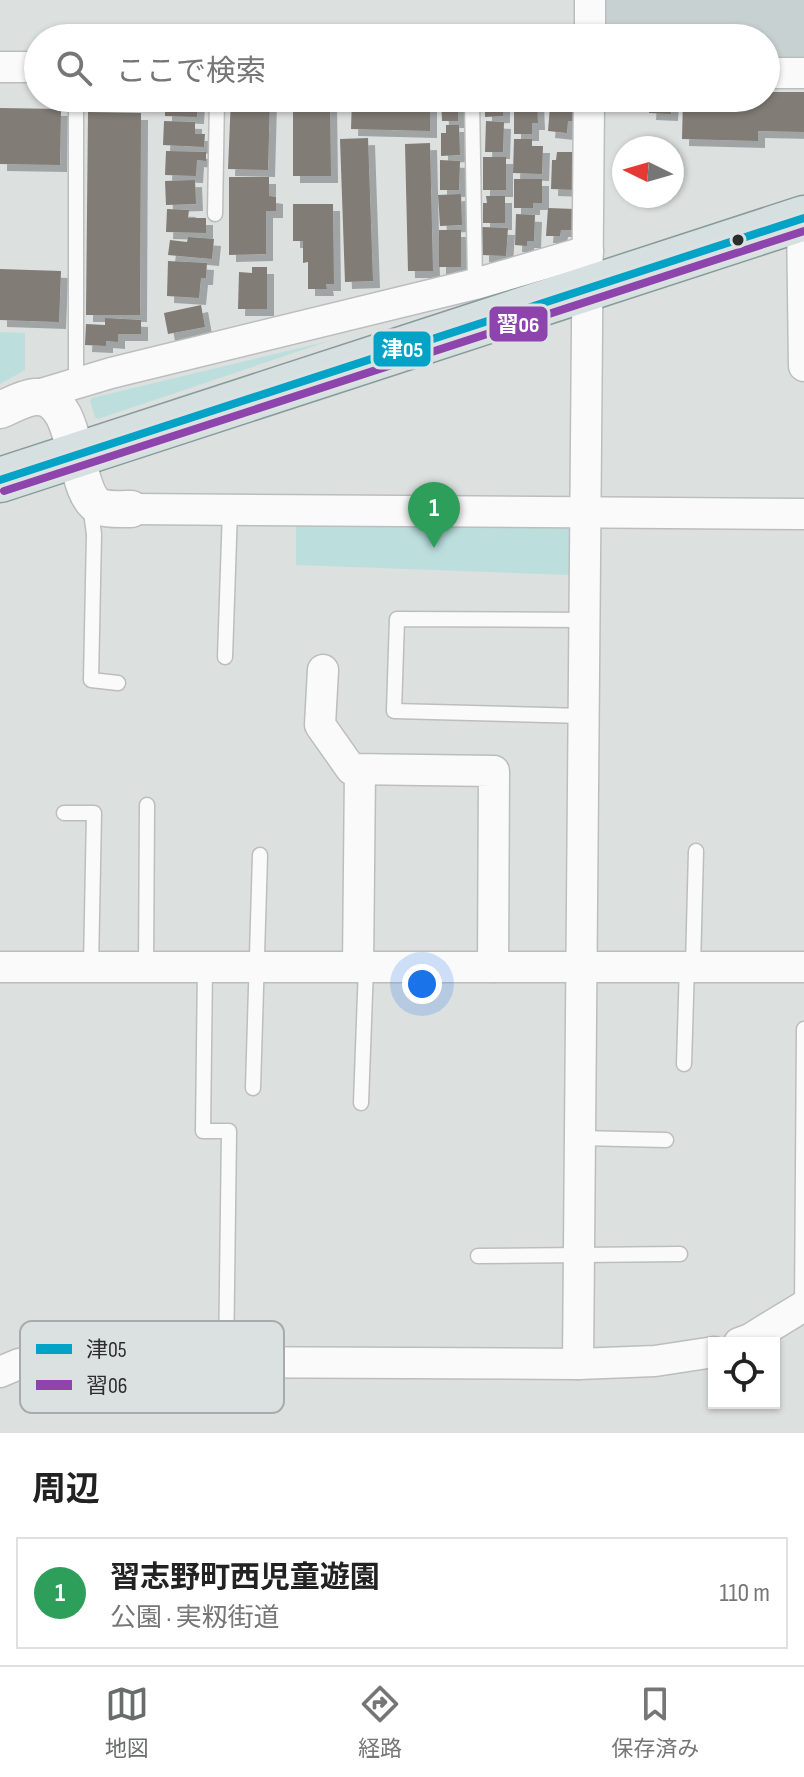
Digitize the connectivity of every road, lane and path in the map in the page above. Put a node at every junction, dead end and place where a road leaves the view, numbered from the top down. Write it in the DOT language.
graph roads {
  1 [pos="590,0"];
  2 [pos="590,24"];
  3 [pos="0,67"];
  4 [pos="24,67"];
  5 [pos="780,73"];
  6 [pos="804,73"];
  7 [pos="76,112"];
  8 [pos="217,112"];
  9 [pos="472,112"];
  10 [pos="589,112"];
  11 [pos="215,214"];
  12 [pos="803,218"];
  13 [pos="588,270"];
  14 [pos="475,284"];
  15 [pos="804,366"];
  16 [pos="76,384"];
  17 [pos="16,404"];
  18 [pos="77,454"];
  19 [pos="0,480"];
  20 [pos="89,497"];
  21 [pos="131,509"];
  22 [pos="230,510"];
  23 [pos="586,513"];
  24 [pos="804,514"];
  25 [pos="585,620"];
  26 [pos="225,657"];
  27 [pos="323,670"];
  28 [pos="118,683"];
  29 [pos="584,716"];
  30 [pos="360,770"];
  31 [pos="147,805"];
  32 [pos="64,813"];
  33 [pos="696,851"];
  34 [pos="260,855"];
  35 [pos="581,966"];
  36 [pos="690,966"];
  37 [pos="0,967"];
  38 [pos="91,967"];
  39 [pos="146,967"];
  40 [pos="205,967"];
  41 [pos="256,967"];
  42 [pos="362,967"];
  43 [pos="493,967"];
  44 [pos="804,967"];
  45 [pos="804,1029"];
  46 [pos="684,1064"];
  47 [pos="253,1088"];
  48 [pos="361,1103"];
  49 [pos="580,1138"];
  50 [pos="666,1140"];
  51 [pos="680,1254"];
  52 [pos="579,1255"];
  53 [pos="478,1256"];
  54 [pos="803,1307"];
  55 [pos="227,1321"];
  56 [pos="753,1337"];
  57 [pos="708,1353"];
  58 [pos="284,1362"];
  59 [pos="20,1364"];
  60 [pos="578,1364"];
  61 [pos="0,1372"];
  1 -- 2 [label="street"];
  3 -- 4 [label="street"];
  5 -- 6 [label="street"];
  7 -- 16 [label="lane"];
  8 -- 11 [label="lane"];
  9 -- 14 [label="lane"];
  10 -- 13 [label="street"];
  12 -- 13 [label="main road"];
  12 -- 15 [label="street"];
  13 -- 14 [label="street"];
  13 -- 18 [label="main road"];
  13 -- 23 [label="street"];
  14 -- 16 [label="street"];
  16 -- 17 [label="street"];
  17 -- 18 [label="street"];
  18 -- 19 [label="main road"];
  18 -- 20 [label="street"];
  20 -- 21 [label="street"];
  20 -- 28 [label="lane"];
  21 -- 22 [label="street"];
  22 -- 23 [label="street"];
  22 -- 26 [label="lane"];
  23 -- 24 [label="street"];
  23 -- 25 [label="street"];
  25 -- 29 [label="street"];
  25 -- 29 [label="lane"];
  27 -- 30 [label="street"];
  29 -- 35 [label="street"];
  30 -- 42 [label="street"];
  30 -- 43 [label="street"];
  31 -- 39 [label="lane"];
  32 -- 38 [label="lane"];
  33 -- 36 [label="lane"];
  34 -- 41 [label="lane"];
  35 -- 36 [label="street"];
  35 -- 43 [label="street"];
  35 -- 49 [label="street"];
  36 -- 44 [label="street"];
  36 -- 46 [label="lane"];
  37 -- 38 [label="street"];
  38 -- 39 [label="street"];
  39 -- 40 [label="street"];
  40 -- 41 [label="street"];
  40 -- 55 [label="lane"];
  41 -- 42 [label="street"];
  41 -- 47 [label="lane"];
  42 -- 43 [label="street"];
  42 -- 48 [label="lane"];
  45 -- 54 [label="lane"];
  49 -- 50 [label="lane"];
  49 -- 52 [label="street"];
  51 -- 52 [label="lane"];
  52 -- 53 [label="lane"];
  52 -- 60 [label="street"];
  54 -- 56 [label="street"];
  57 -- 60 [label="street"];
  58 -- 60 [label="street"];
  59 -- 61 [label="street"];
}
